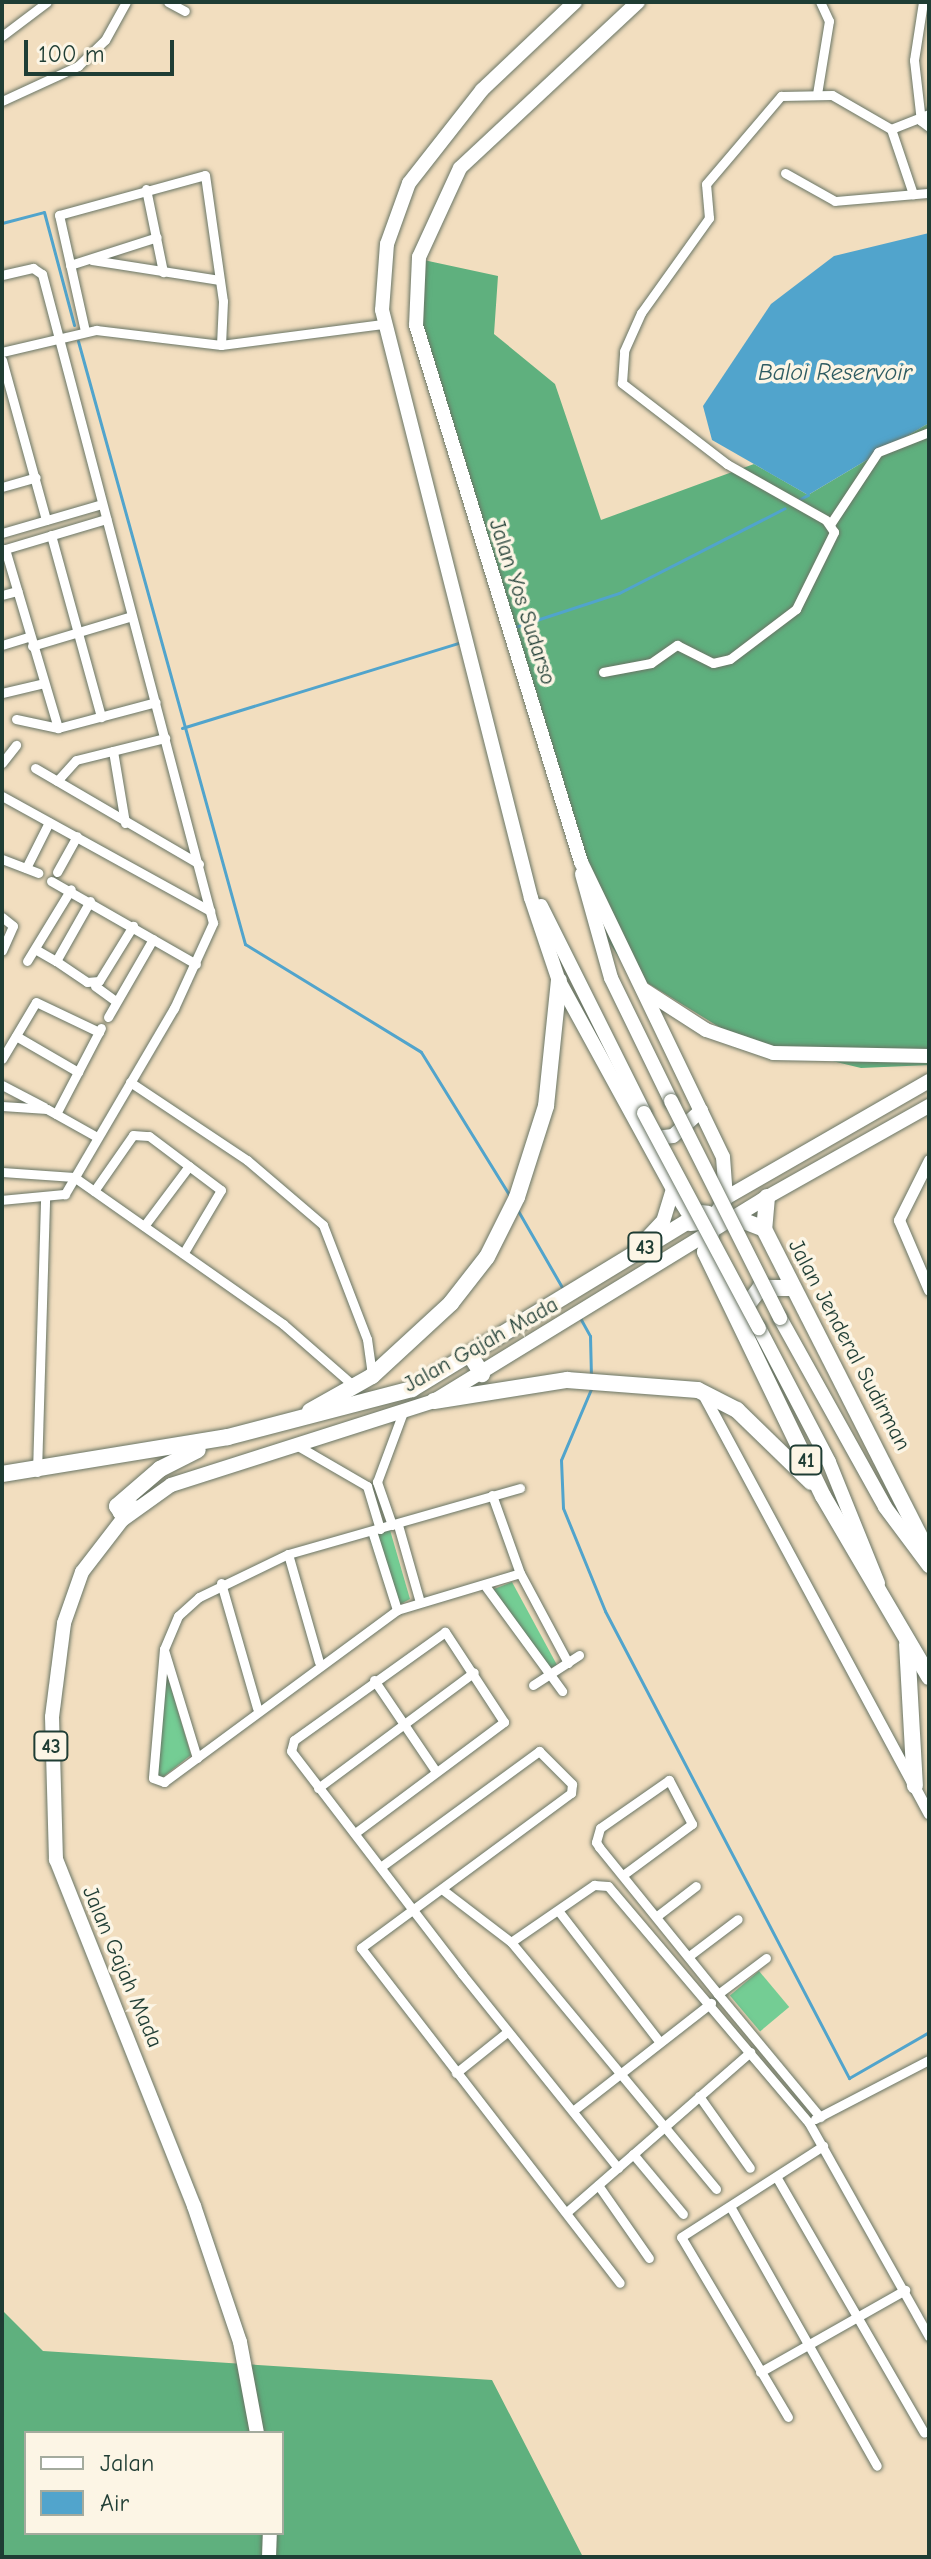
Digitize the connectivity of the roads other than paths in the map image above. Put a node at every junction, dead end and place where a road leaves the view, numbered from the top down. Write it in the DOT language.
graph roads {
  1 [pos="47,2"];
  2 [pos="126,2"];
  3 [pos="168,2"];
  4 [pos="574,2"];
  5 [pos="820,2"];
  6 [pos="634,3"];
  7 [pos="924,9"];
  8 [pos="185,11"];
  9 [pos="2,36"];
  10 [pos="817,94"];
  11 [pos="2,101"];
  12 [pos="926,120"];
  13 [pos="891,129"];
  14 [pos="785,173"];
  15 [pos="146,189"];
  16 [pos="929,193"];
  17 [pos="913,194"];
  18 [pos="157,237"];
  19 [pos="92,260"];
  20 [pos="70,265"];
  21 [pos="163,272"];
  22 [pos="2,275"];
  23 [pos="219,280"];
  24 [pos="383,324"];
  25 [pos="85,331"];
  26 [pos="57,341"];
  27 [pos="221,345"];
  28 [pos="2,352"];
  29 [pos="2,360"];
  30 [pos="7,404"];
  31 [pos="929,432"];
  32 [pos="36,477"];
  33 [pos="2,487"];
  34 [pos="102,504"];
  35 [pos="106,519"];
  36 [pos="46,520"];
  37 [pos="831,523"];
  38 [pos="2,533"];
  39 [pos="51,535"];
  40 [pos="3,550"];
  41 [pos="17,591"];
  42 [pos="2,595"];
  43 [pos="132,616"];
  44 [pos="79,632"];
  45 [pos="31,642"];
  46 [pos="2,645"];
  47 [pos="603,672"];
  48 [pos="44,683"];
  49 [pos="2,693"];
  50 [pos="156,702"];
  51 [pos="101,717"];
  52 [pos="16,719"];
  53 [pos="58,728"];
  54 [pos="165,738"];
  55 [pos="16,745"];
  56 [pos="113,751"];
  57 [pos="2,763"];
  58 [pos="35,768"];
  59 [pos="57,781"];
  60 [pos="2,796"];
  61 [pos="49,822"];
  62 [pos="125,823"];
  63 [pos="77,836"];
  64 [pos="2,859"];
  65 [pos="581,862"];
  66 [pos="199,864"];
  67 [pos="26,868"];
  68 [pos="38,873"];
  69 [pos="71,889"];
  70 [pos="531,898"];
  71 [pos="90,901"];
  72 [pos="210,911"];
  73 [pos="2,917"];
  74 [pos="133,926"];
  75 [pos="153,939"];
  76 [pos="35,949"];
  77 [pos="2,951"];
  78 [pos="27,961"];
  79 [pos="56,961"];
  80 [pos="196,964"];
  81 [pos="559,981"];
  82 [pos="638,984"];
  83 [pos="95,986"];
  84 [pos="116,1001"];
  85 [pos="108,1017"];
  86 [pos="16,1036"];
  87 [pos="929,1056"];
  88 [pos="2,1059"];
  89 [pos="78,1072"];
  90 [pos="929,1081"];
  91 [pos="130,1082"];
  92 [pos="2,1085"];
  93 [pos="2,1106"];
  94 [pos="929,1106"];
  95 [pos="52,1111"];
  96 [pos="701,1111"];
  97 [pos="97,1137"];
  98 [pos="646,1138"];
  99 [pos="929,1160"];
  100 [pos="189,1166"];
  101 [pos="2,1172"];
  102 [pos="74,1177"];
  103 [pos="673,1189"];
  104 [pos="94,1191"];
  105 [pos="767,1197"];
  106 [pos="45,1199"];
  107 [pos="2,1200"];
  108 [pos="718,1216"];
  109 [pos="144,1226"];
  110 [pos="764,1229"];
  111 [pos="183,1254"];
  112 [pos="632,1254"];
  113 [pos="793,1288"];
  114 [pos="929,1290"];
  115 [pos="739,1319"];
  116 [pos="472,1358"];
  117 [pos="482,1374"];
  118 [pos="372,1376"];
  119 [pos="354,1386"];
  120 [pos="698,1390"];
  121 [pos="434,1401"];
  122 [pos="403,1412"];
  123 [pos="279,1424"];
  124 [pos="228,1437"];
  125 [pos="298,1446"];
  126 [pos="37,1473"];
  127 [pos="2,1474"];
  128 [pos="377,1482"];
  129 [pos="367,1486"];
  130 [pos="520,1488"];
  131 [pos="492,1495"];
  132 [pos="823,1496"];
  133 [pos="134,1508"];
  134 [pos="395,1525"];
  135 [pos="376,1530"];
  136 [pos="288,1554"];
  137 [pos="929,1554"];
  138 [pos="929,1566"];
  139 [pos="520,1573"];
  140 [pos="221,1583"];
  141 [pos="486,1587"];
  142 [pos="881,1595"];
  143 [pos="420,1602"];
  144 [pos="397,1610"];
  145 [pos="906,1638"];
  146 [pos="164,1649"];
  147 [pos="579,1655"];
  148 [pos="319,1662"];
  149 [pos="568,1663"];
  150 [pos="474,1672"];
  151 [pos="549,1673"];
  152 [pos="929,1677"];
  153 [pos="374,1680"];
  154 [pos="533,1685"];
  155 [pos="562,1691"];
  156 [pos="257,1708"];
  157 [pos="405,1726"];
  158 [pos="197,1758"];
  159 [pos="435,1770"];
  160 [pos="915,1786"];
  161 [pos="318,1788"];
  162 [pos="929,1813"];
  163 [pos="355,1833"];
  164 [pos="382,1866"];
  165 [pos="623,1875"];
  166 [pos="696,1886"];
  167 [pos="443,1890"];
  168 [pos="417,1907"];
  169 [pos="560,1913"];
  170 [pos="657,1916"];
  171 [pos="738,1919"];
  172 [pos="511,1942"];
  173 [pos="689,1956"];
  174 [pos="766,1958"];
  175 [pos="718,1994"];
  176 [pos="711,2003"];
  177 [pos="507,2032"];
  178 [pos="659,2041"];
  179 [pos="750,2052"];
  180 [pos="929,2060"];
  181 [pos="456,2073"];
  182 [pos="617,2077"];
  183 [pos="699,2096"];
  184 [pos="574,2110"];
  185 [pos="820,2117"];
  186 [pos="809,2123"];
  187 [pos="662,2128"];
  188 [pos="823,2146"];
  189 [pos="633,2154"];
  190 [pos="618,2168"];
  191 [pos="750,2168"];
  192 [pos="777,2178"];
  193 [pos="598,2185"];
  194 [pos="716,2189"];
  195 [pos="731,2208"];
  196 [pos="568,2211"];
  197 [pos="683,2214"];
  198 [pos="649,2258"];
  199 [pos="620,2283"];
  200 [pos="905,2290"];
  201 [pos="859,2317"];
  202 [pos="929,2337"];
  203 [pos="807,2343"];
  204 [pos="760,2372"];
  205 [pos="788,2417"];
  206 [pos="257,2431"];
  207 [pos="924,2433"];
  208 [pos="877,2466"];
  209 [pos="270,2535"];
  210 [pos="269,2557"];
  1 -- 9 [label="street"];
  2 -- 11 [label="street"];
  3 -- 8 [label="street"];
  4 -- 24 [label="main road"];
  5 -- 10 [label="street"];
  6 -- 65 [label="main road, Jalan Yos Sudarso"];
  7 -- 12 [label="street"];
  10 -- 13 [label="street"];
  10 -- 37 [label="street"];
  12 -- 13 [label="street"];
  13 -- 17 [label="street"];
  14 -- 17 [label="street"];
  15 -- 18 [label="street"];
  15 -- 20 [label="street"];
  15 -- 23 [label="street"];
  16 -- 17 [label="street"];
  18 -- 19 [label="street"];
  18 -- 21 [label="street"];
  19 -- 20 [label="street"];
  19 -- 21 [label="street"];
  20 -- 25 [label="street"];
  21 -- 23 [label="street"];
  22 -- 26 [label="street"];
  23 -- 27 [label="street"];
  24 -- 27 [label="street"];
  24 -- 70 [label="main road"];
  25 -- 26 [label="street"];
  25 -- 27 [label="street"];
  26 -- 28 [label="street"];
  26 -- 34 [label="street"];
  29 -- 30 [label="street"];
  30 -- 32 [label="street"];
  31 -- 37 [label="street"];
  32 -- 33 [label="street"];
  32 -- 36 [label="street"];
  34 -- 35 [label="street"];
  34 -- 36 [label="street"];
  35 -- 39 [label="street"];
  35 -- 43 [label="street"];
  36 -- 38 [label="street"];
  37 -- 47 [label="street"];
  39 -- 40 [label="street"];
  39 -- 44 [label="street"];
  40 -- 41 [label="street"];
  41 -- 42 [label="street"];
  41 -- 45 [label="street"];
  43 -- 44 [label="street"];
  43 -- 50 [label="street"];
  44 -- 45 [label="street"];
  44 -- 51 [label="street"];
  45 -- 46 [label="street"];
  45 -- 48 [label="street"];
  48 -- 49 [label="street"];
  48 -- 53 [label="street"];
  50 -- 51 [label="street"];
  50 -- 54 [label="street"];
  51 -- 53 [label="street"];
  52 -- 53 [label="street"];
  54 -- 56 [label="street"];
  54 -- 66 [label="street"];
  55 -- 57 [label="street"];
  56 -- 59 [label="street"];
  56 -- 62 [label="street"];
  58 -- 59 [label="street"];
  59 -- 62 [label="street"];
  60 -- 61 [label="street"];
  61 -- 63 [label="street"];
  61 -- 67 [label="street"];
  62 -- 66 [label="street"];
  63 -- 69 [label="street"];
  63 -- 72 [label="street"];
  64 -- 67 [label="street"];
  65 -- 82 [label="main road, Jalan Yos Sudarso"];
  65 -- 138 [label="main road, bridge"];
  66 -- 72 [label="street"];
  67 -- 68 [label="street"];
  69 -- 71 [label="street"];
  69 -- 76 [label="street"];
  70 -- 81 [label="main road"];
  70 -- 142 [label="main road, bridge"];
  71 -- 74 [label="street"];
  71 -- 79 [label="street"];
  72 -- 80 [label="street"];
  73 -- 77 [label="street"];
  74 -- 75 [label="street"];
  74 -- 83 [label="street"];
  75 -- 80 [label="street"];
  75 -- 84 [label="street"];
  76 -- 78 [label="street"];
  76 -- 79 [label="street"];
  79 -- 83 [label="street"];
  80 -- 91 [label="street"];
  81 -- 98 [label="main road"];
  81 -- 118 [label="highway"];
  82 -- 87 [label="main road"];
  82 -- 96 [label="main road, Jalan Yos Sudarso"];
  83 -- 84 [label="street"];
  84 -- 85 [label="street"];
  86 -- 88 [label="street"];
  86 -- 89 [label="street"];
  86 -- 89 [label="street"];
  89 -- 95 [label="street"];
  90 -- 108 [label="main road"];
  91 -- 97 [label="street"];
  91 -- 118 [label="street"];
  92 -- 95 [label="street"];
  93 -- 95 [label="street"];
  94 -- 105 [label="main road"];
  95 -- 97 [label="street"];
  96 -- 98 [label="main road"];
  96 -- 108 [label="main road, Jalan Yos Sudarso"];
  97 -- 102 [label="street"];
  98 -- 103 [label="main road"];
  99 -- 114 [label="street"];
  100 -- 104 [label="street"];
  100 -- 109 [label="street"];
  100 -- 111 [label="street"];
  101 -- 102 [label="street"];
  102 -- 104 [label="street"];
  102 -- 106 [label="street"];
  103 -- 108 [label="main road"];
  103 -- 112 [label="main road"];
  104 -- 109 [label="street"];
  105 -- 108 [label="main road"];
  105 -- 110 [label="highway, Jalan Jenderal Sudirman"];
  106 -- 107 [label="street"];
  106 -- 126 [label="street"];
  108 -- 110 [label="highway"];
  108 -- 112 [label="highway, Jalan Gajah Mada / 43"];
  108 -- 115 [label="highway, 41"];
  108 -- 117 [label="main road, Jalan Gajah Mada / 43"];
  109 -- 111 [label="street"];
  110 -- 113 [label="highway, Jalan Jenderal Sudirman"];
  111 -- 119 [label="street"];
  112 -- 116 [label="highway, Jalan Gajah Mada / 43"];
  113 -- 115 [label="highway"];
  113 -- 137 [label="highway, Jalan Jenderal Sudirman"];
  115 -- 132 [label="highway, 41"];
  116 -- 117 [label="highway"];
  116 -- 123 [label="highway, Jalan Gajah Mada / 43"];
  117 -- 121 [label="main road, Jalan Gajah Mada / 43"];
  118 -- 119 [label="highway"];
  119 -- 123 [label="highway"];
  120 -- 121 [label="highway"];
  120 -- 132 [label="highway"];
  120 -- 160 [label="street"];
  121 -- 122 [label="main road, Jalan Gajah Mada / 43"];
  122 -- 125 [label="main road, Jalan Gajah Mada / 43"];
  122 -- 128 [label="street"];
  123 -- 124 [label="highway, Jalan Gajah Mada / 43"];
  124 -- 126 [label="highway, Jalan Gajah Mada / 43"];
  124 -- 133 [label="highway"];
  125 -- 129 [label="street"];
  125 -- 133 [label="main road, Jalan Gajah Mada / 43"];
  126 -- 127 [label="highway, Jalan Gajah Mada / 43"];
  128 -- 129 [label="street"];
  128 -- 134 [label="street"];
  129 -- 135 [label="street"];
  130 -- 131 [label="street"];
  131 -- 134 [label="street"];
  131 -- 139 [label="street"];
  132 -- 142 [label="highway, 41"];
  133 -- 206 [label="main road, Jalan Gajah Mada / 43"];
  134 -- 135 [label="street"];
  134 -- 143 [label="street"];
  135 -- 136 [label="street"];
  135 -- 144 [label="street"];
  136 -- 140 [label="street"];
  136 -- 148 [label="street"];
  139 -- 141 [label="street"];
  139 -- 149 [label="street"];
  140 -- 146 [label="street"];
  140 -- 156 [label="street"];
  141 -- 143 [label="street"];
  141 -- 151 [label="street"];
  142 -- 145 [label="highway, 41"];
  143 -- 144 [label="street"];
  144 -- 148 [label="street"];
  145 -- 152 [label="highway, 41"];
  145 -- 160 [label="highway"];
  146 -- 158 [label="street"];
  146 -- 158 [label="street"];
  147 -- 149 [label="street"];
  148 -- 156 [label="street"];
  149 -- 151 [label="street"];
  150 -- 153 [label="street"];
  150 -- 157 [label="street"];
  150 -- 159 [label="street"];
  151 -- 154 [label="street"];
  151 -- 155 [label="street"];
  153 -- 157 [label="street"];
  153 -- 161 [label="street"];
  156 -- 158 [label="street"];
  157 -- 159 [label="street"];
  157 -- 161 [label="street"];
  159 -- 163 [label="street"];
  160 -- 162 [label="street"];
  161 -- 163 [label="street"];
  163 -- 164 [label="street"];
  164 -- 167 [label="street"];
  164 -- 168 [label="street"];
  165 -- 165 [label="street"];
  165 -- 170 [label="street"];
  166 -- 170 [label="street"];
  167 -- 168 [label="street"];
  167 -- 172 [label="street"];
  168 -- 177 [label="street"];
  168 -- 181 [label="street"];
  169 -- 172 [label="street"];
  169 -- 176 [label="street"];
  169 -- 178 [label="street"];
  170 -- 173 [label="street"];
  171 -- 173 [label="street"];
  172 -- 182 [label="street"];
  173 -- 175 [label="street"];
  174 -- 175 [label="street"];
  175 -- 185 [label="street"];
  176 -- 178 [label="street"];
  176 -- 179 [label="street"];
  177 -- 181 [label="street"];
  177 -- 184 [label="street"];
  178 -- 182 [label="street"];
  179 -- 183 [label="street"];
  179 -- 186 [label="street"];
  180 -- 185 [label="street"];
  181 -- 196 [label="street"];
  182 -- 184 [label="street"];
  182 -- 187 [label="street"];
  183 -- 187 [label="street"];
  183 -- 191 [label="street"];
  184 -- 190 [label="street"];
  185 -- 186 [label="street"];
  186 -- 188 [label="street"];
  187 -- 189 [label="street"];
  187 -- 194 [label="street"];
  188 -- 192 [label="street"];
  188 -- 200 [label="street"];
  189 -- 190 [label="street"];
  189 -- 197 [label="street"];
  190 -- 193 [label="street"];
  192 -- 195 [label="street"];
  192 -- 201 [label="street"];
  193 -- 196 [label="street"];
  193 -- 198 [label="street"];
  195 -- 203 [label="street"];
  195 -- 204 [label="street"];
  196 -- 199 [label="street"];
  200 -- 201 [label="street"];
  200 -- 202 [label="street"];
  201 -- 203 [label="street"];
  201 -- 207 [label="street"];
  203 -- 204 [label="street"];
  203 -- 208 [label="street"];
  204 -- 205 [label="street"];
  209 -- 210 [label="main road"];
}
